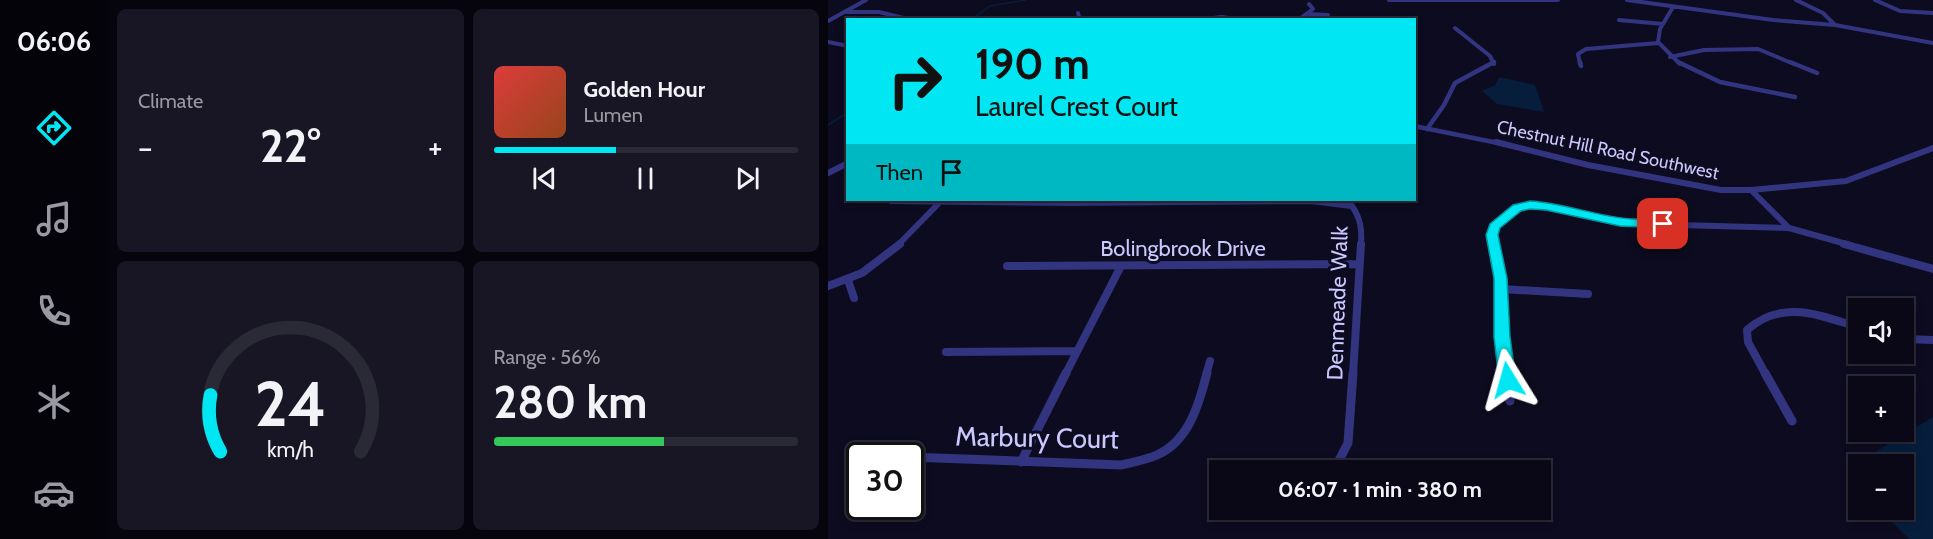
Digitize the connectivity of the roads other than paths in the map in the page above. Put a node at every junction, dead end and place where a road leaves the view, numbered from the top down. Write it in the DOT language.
graph roads {
  1 [pos="866,0"];
  2 [pos="1389,0"];
  3 [pos="1558,0"];
  4 [pos="1627,0"];
  5 [pos="1796,0"];
  6 [pos="1875,0"];
  7 [pos="1309,4"];
  8 [pos="1673,7"];
  9 [pos="845,12"];
  10 [pos="1078,13"];
  11 [pos="1933,13"];
  12 [pos="1309,14"];
  13 [pos="1329,15"];
  14 [pos="904,18"];
  15 [pos="1079,18"];
  16 [pos="1213,18"];
  17 [pos="1229,18"];
  18 [pos="1302,18"];
  19 [pos="828,21"];
  20 [pos="1619,21"];
  21 [pos="1663,24"];
  22 [pos="1834,25"];
  23 [pos="1455,28"];
  24 [pos="1933,38"];
  25 [pos="1921,40"];
  26 [pos="828,42"];
  27 [pos="1658,43"];
  28 [pos="1933,43"];
  29 [pos="846,46"];
  30 [pos="1670,57"];
  31 [pos="1581,66"];
  32 [pos="1817,73"];
  33 [pos="1795,97"];
  34 [pos="1416,126"];
  35 [pos="1427,129"];
  36 [pos="1933,148"];
  37 [pos="846,164"];
  38 [pos="828,173"];
  39 [pos="1751,190"];
  40 [pos="891,201"];
  41 [pos="942,201"];
  42 [pos="1789,228"];
  43 [pos="1359,264"];
  44 [pos="1007,266"];
  45 [pos="1121,266"];
  46 [pos="1933,269"];
  47 [pos="848,280"];
  48 [pos="828,286"];
  49 [pos="1501,289"];
  50 [pos="1588,294"];
  51 [pos="854,298"];
  52 [pos="1848,324"];
  53 [pos="1914,339"];
  54 [pos="1933,340"];
  55 [pos="1076,351"];
  56 [pos="946,352"];
  57 [pos="1210,361"];
  58 [pos="1510,401"];
  59 [pos="1792,421"];
  60 [pos="924,458"];
  61 [pos="1339,460"];
  62 [pos="1021,462"];
  1 -- 9 [label="street"];
  2 -- 3 [label="street"];
  4 -- 8 [label="street"];
  5 -- 22 [label="street"];
  6 -- 11 [label="street"];
  7 -- 12 [label="street"];
  8 -- 21 [label="street"];
  8 -- 22 [label="street"];
  9 -- 14 [label="street"];
  9 -- 19 [label="street"];
  10 -- 15 [label="street"];
  12 -- 13 [label="street"];
  12 -- 18 [label="street"];
  16 -- 17 [label="street"];
  20 -- 21 [label="street"];
  21 -- 27 [label="street"];
  22 -- 25 [label="street"];
  23 -- 35 [label="street"];
  24 -- 25 [label="street"];
  25 -- 28 [label="street"];
  26 -- 29 [label="street"];
  27 -- 30 [label="street"];
  27 -- 31 [label="street"];
  30 -- 32 [label="street"];
  30 -- 33 [label="street"];
  34 -- 35 [label="street, Chestnut Hill Road Southwest"];
  35 -- 39 [label="street, Chestnut Hill Road Southwest"];
  36 -- 39 [label="street, Chestnut Hill Road Southwest"];
  37 -- 38 [label="street"];
  39 -- 42 [label="street"];
  40 -- 41 [label="street, Denmeade Walk"];
  41 -- 43 [label="street, Denmeade Walk"];
  41 -- 47 [label="street"];
  42 -- 46 [label="street"];
  42 -- 49 [label="street"];
  43 -- 45 [label="street, Bolingbrook Drive"];
  43 -- 61 [label="street, Denmeade Walk"];
  44 -- 45 [label="street, Bolingbrook Drive"];
  45 -- 55 [label="street"];
  47 -- 48 [label="street"];
  47 -- 51 [label="street"];
  49 -- 50 [label="street"];
  49 -- 58 [label="street"];
  52 -- 59 [label="street"];
  53 -- 54 [label="street"];
  55 -- 56 [label="street"];
  55 -- 62 [label="street"];
  57 -- 62 [label="street, Marbury Court"];
  60 -- 62 [label="street, Marbury Court"];
}
